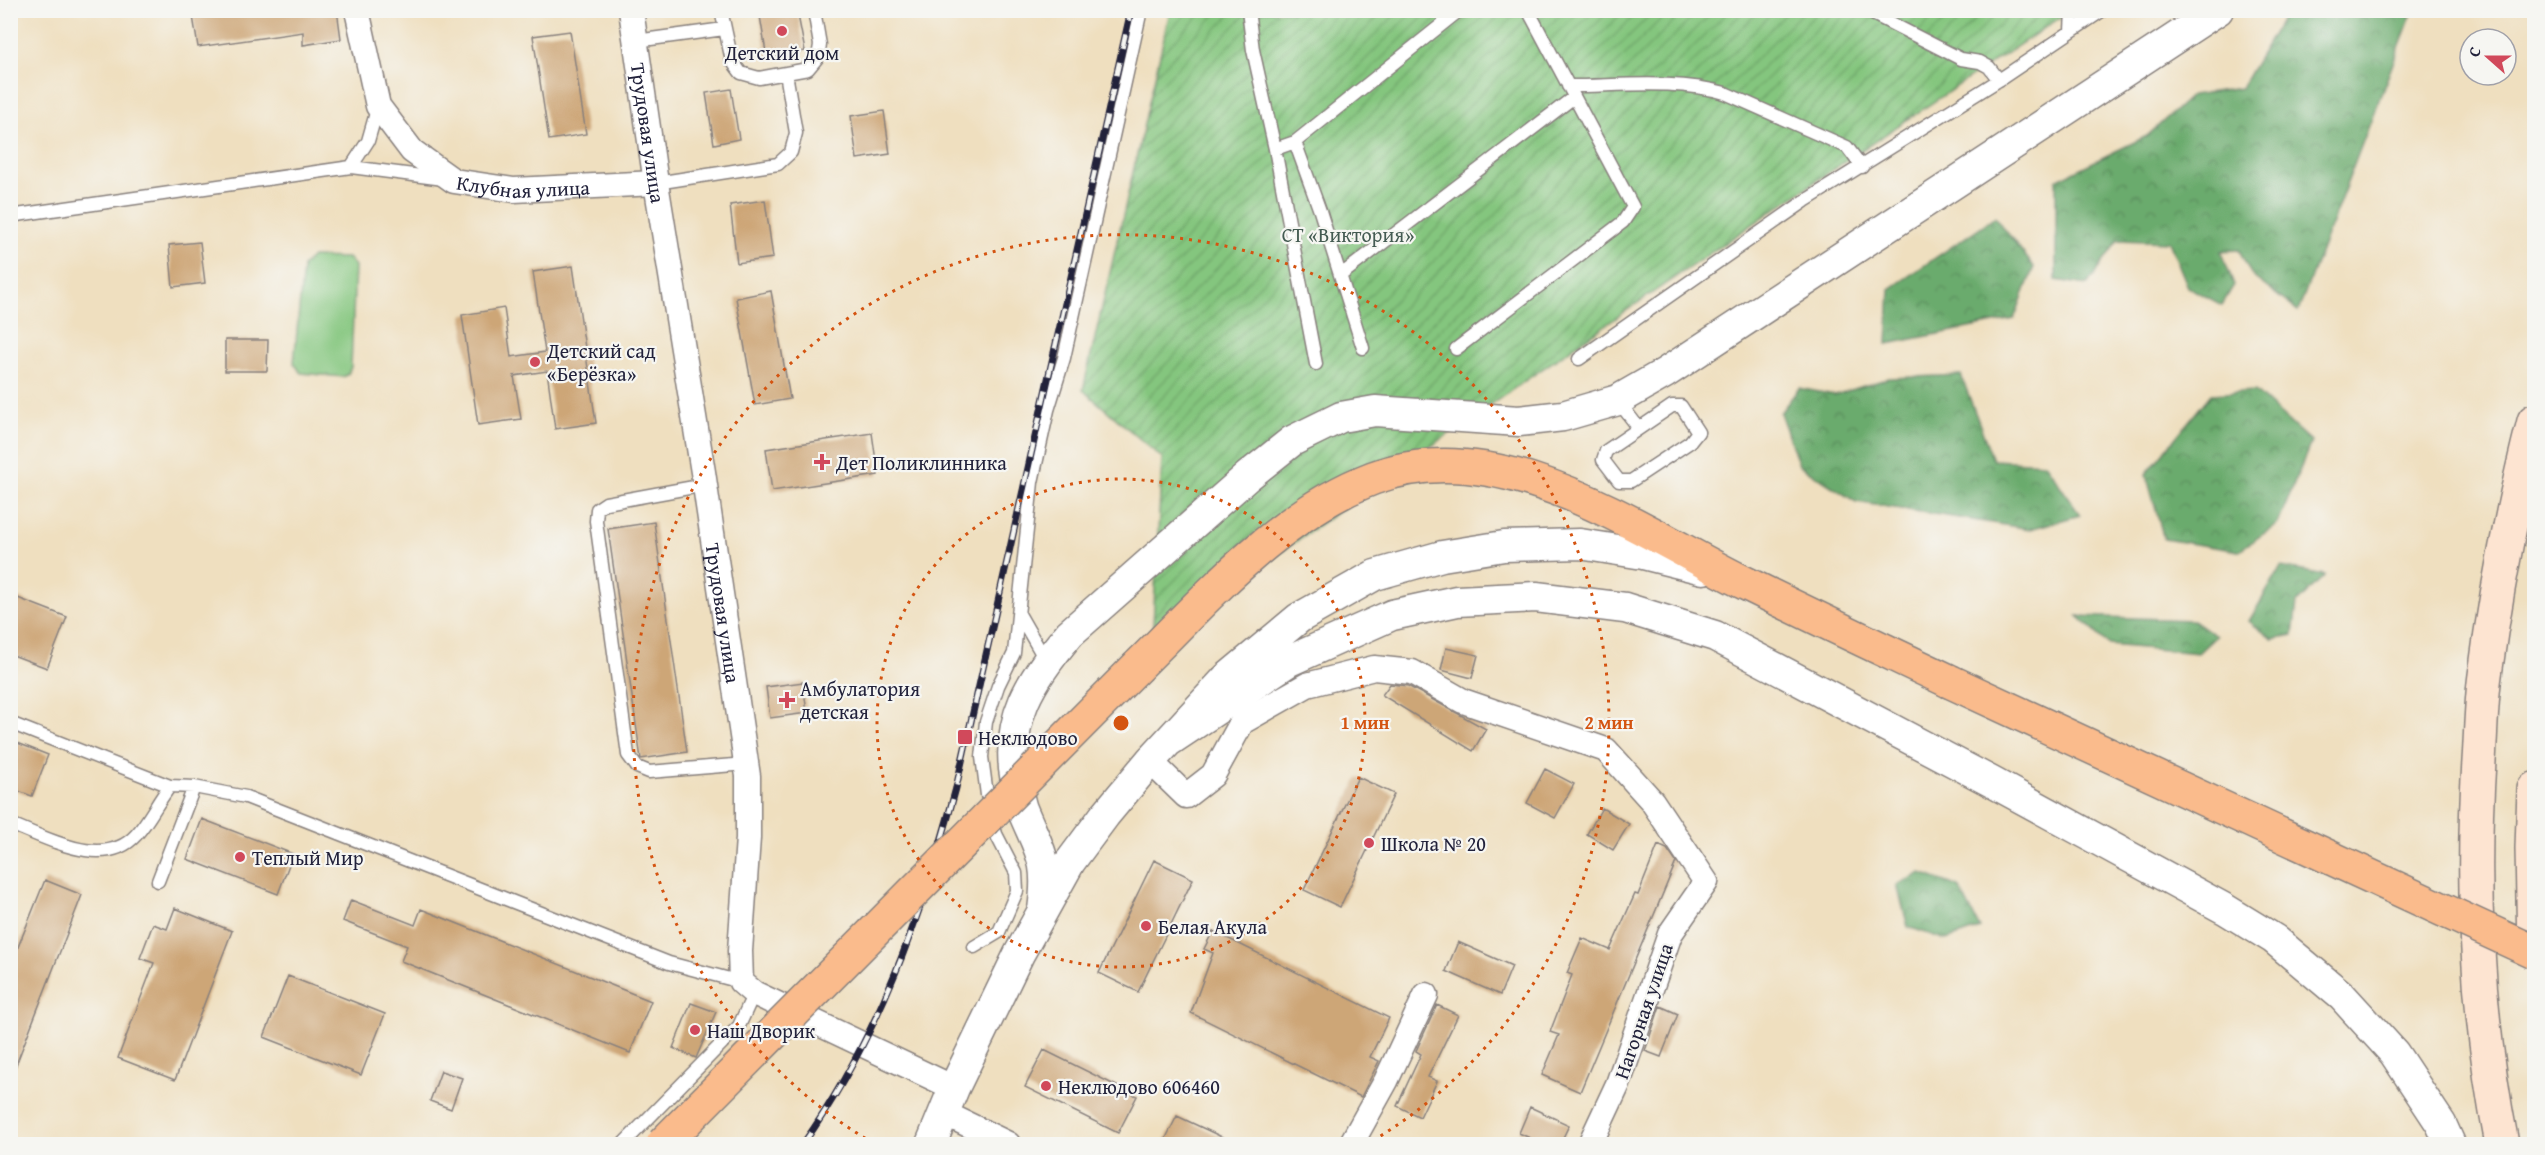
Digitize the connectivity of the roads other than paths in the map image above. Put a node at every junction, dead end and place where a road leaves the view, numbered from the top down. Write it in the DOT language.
graph roads {
  1 [pos="357,10"];
  2 [pos="631,10"];
  3 [pos="721,10"];
  4 [pos="814,10"];
  5 [pos="1141,10"];
  6 [pos="1248,10"];
  7 [pos="1460,10"];
  8 [pos="1528,10"];
  9 [pos="1865,10"];
  10 [pos="2072,10"];
  11 [pos="2103,10"];
  12 [pos="2218,10"];
  13 [pos="724,29"];
  14 [pos="2072,31"];
  15 [pos="636,41"];
  16 [pos="786,73"];
  17 [pos="1999,80"];
  18 [pos="1571,92"];
  19 [pos="378,106"];
  20 [pos="1294,142"];
  21 [pos="1275,149"];
  22 [pos="351,167"];
  23 [pos="1862,167"];
  24 [pos="454,181"];
  25 [pos="656,183"];
  26 [pos="10,216"];
  27 [pos="1341,275"];
  28 [pos="1363,348"];
  29 [pos="1456,349"];
  30 [pos="1579,358"];
  31 [pos="1316,364"];
  32 [pos="1618,400"];
  33 [pos="2535,421"];
  34 [pos="1638,428"];
  35 [pos="705,485"];
  36 [pos="1746,584"];
  37 [pos="1019,614"];
  38 [pos="1046,661"];
  39 [pos="10,723"];
  40 [pos="1159,751"];
  41 [pos="746,764"];
  42 [pos="170,786"];
  43 [pos="194,787"];
  44 [pos="2535,789"];
  45 [pos="10,824"];
  46 [pos="158,881"];
  47 [pos="1043,910"];
  48 [pos="1009,943"];
  49 [pos="974,947"];
  50 [pos="2535,951"];
  51 [pos="748,988"];
  52 [pos="1426,995"];
  53 [pos="949,1101"];
  54 [pos="623,1144"];
  55 [pos="663,1144"];
  56 [pos="931,1144"];
  57 [pos="1008,1144"];
  58 [pos="1351,1144"];
  59 [pos="1590,1144"];
  60 [pos="2450,1144"];
  61 [pos="2502,1144"];
  1 -- 19 [label="street, Клубная улица"];
  2 -- 15 [label="street, Трудовая улица"];
  3 -- 13 [label="lane"];
  4 -- 16 [label="lane"];
  5 -- 37 [label="lane"];
  6 -- 21 [label="lane"];
  7 -- 20 [label="lane"];
  8 -- 18 [label="lane"];
  9 -- 17 [label="lane"];
  10 -- 14 [label="lane"];
  11 -- 14 [label="lane"];
  12 -- 32 [label="street"];
  13 -- 15 [label="lane"];
  13 -- 16 [label="lane"];
  14 -- 17 [label="lane"];
  15 -- 25 [label="street, Трудовая улица"];
  16 -- 25 [label="lane"];
  17 -- 23 [label="lane"];
  18 -- 23 [label="lane"];
  18 -- 27 [label="lane"];
  18 -- 29 [label="lane"];
  19 -- 22 [label="lane"];
  19 -- 24 [label="street, Клубная улица"];
  20 -- 21 [label="lane"];
  20 -- 27 [label="lane"];
  21 -- 31 [label="lane"];
  22 -- 24 [label="lane"];
  22 -- 26 [label="lane"];
  23 -- 30 [label="lane"];
  24 -- 25 [label="street, Клубная улица"];
  25 -- 35 [label="street, Трудовая улица"];
  27 -- 28 [label="lane"];
  32 -- 34 [label="lane"];
  32 -- 38 [label="street"];
  33 -- 61 [label="main road"];
  34 -- 34 [label="lane"];
  35 -- 41 [label="street, Трудовая улица"];
  35 -- 41 [label="lane"];
  36 -- 40 [label="street"];
  36 -- 50 [label="main road, bridge"];
  36 -- 55 [label="main road, bridge"];
  37 -- 38 [label="lane"];
  37 -- 48 [label="lane"];
  38 -- 47 [label="street"];
  39 -- 42 [label="lane"];
  40 -- 47 [label="street"];
  40 -- 59 [label="street, Нагорная улица"];
  40 -- 60 [label="street"];
  41 -- 51 [label="street, Трудовая улица"];
  42 -- 43 [label="lane"];
  42 -- 45 [label="lane"];
  43 -- 46 [label="lane"];
  43 -- 51 [label="lane"];
  44 -- 50 [label="main road"];
  47 -- 48 [label="street"];
  48 -- 49 [label="lane"];
  48 -- 53 [label="street"];
  51 -- 53 [label="street"];
  51 -- 54 [label="lane"];
  52 -- 58 [label="street"];
  53 -- 56 [label="street"];
  53 -- 57 [label="street"];
}
